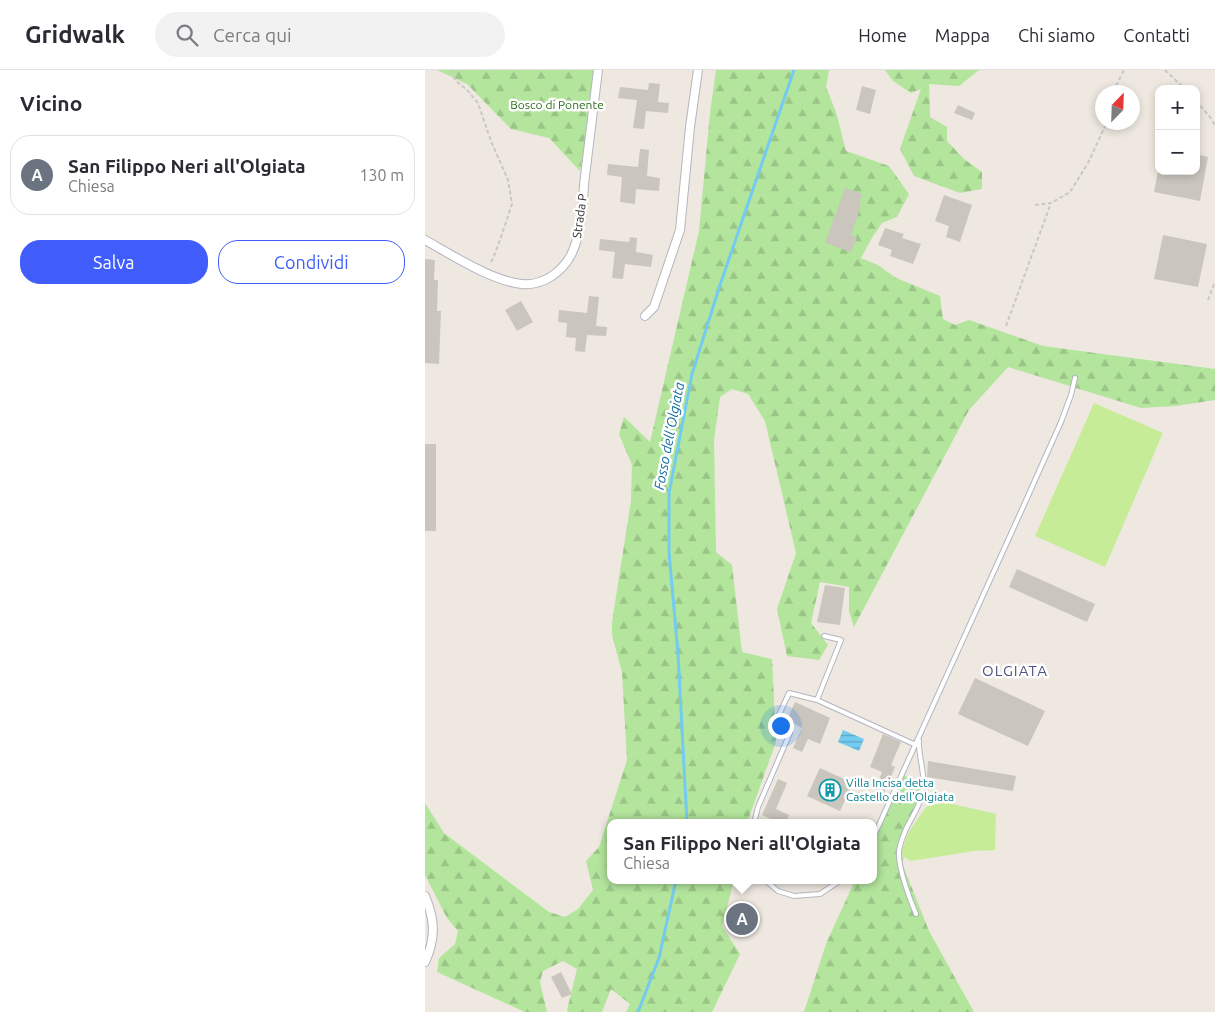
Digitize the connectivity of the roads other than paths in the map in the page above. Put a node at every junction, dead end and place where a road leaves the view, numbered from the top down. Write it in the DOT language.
graph roads {
  1 [pos="598,70"];
  2 [pos="698,70"];
  3 [pos="425,240"];
  4 [pos="645,316"];
  5 [pos="1075,378"];
  6 [pos="824,636"];
  7 [pos="817,700"];
  8 [pos="920,736"];
  9 [pos="916,744"];
  10 [pos="755,819"];
  11 [pos="877,829"];
  12 [pos="770,884"];
  13 [pos="835,884"];
  14 [pos="425,896"];
  15 [pos="916,914"];
  16 [pos="425,962"];
  1 -- 3 [label="street, Strada P"];
  2 -- 4 [label="street"];
  5 -- 8 [label="lane"];
  6 -- 7 [label="lane"];
  7 -- 9 [label="lane"];
  7 -- 10 [label="lane"];
  8 -- 9 [label="lane"];
  8 -- 15 [label="lane"];
  9 -- 11 [label="lane"];
  12 -- 13 [label="lane"];
  14 -- 16 [label="street"];
}
